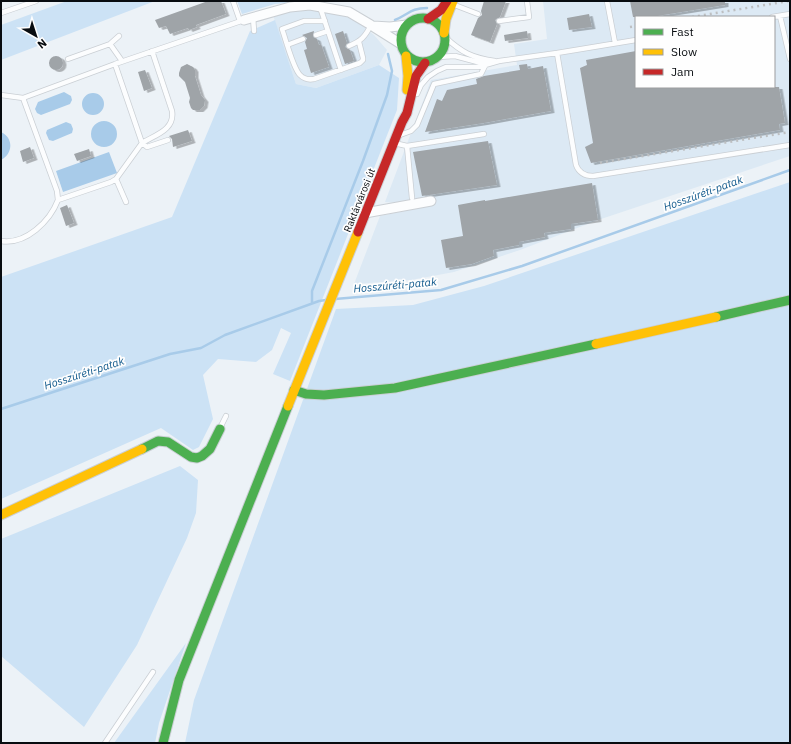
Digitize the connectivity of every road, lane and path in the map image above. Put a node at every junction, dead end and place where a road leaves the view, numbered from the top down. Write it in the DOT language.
graph roads {
  1 [pos="36,1"];
  2 [pos="233,1"];
  3 [pos="527,1"];
  4 [pos="607,1"];
  5 [pos="451,2"];
  6 [pos="311,3"];
  7 [pos="320,7"];
  8 [pos="1,13"];
  9 [pos="478,14"];
  10 [pos="790,14"];
  11 [pos="780,16"];
  12 [pos="253,17"];
  13 [pos="775,17"];
  14 [pos="428,19"];
  15 [pos="242,20"];
  16 [pos="325,21"];
  17 [pos="500,22"];
  18 [pos="407,25"];
  19 [pos="372,26"];
  20 [pos="254,31"];
  21 [pos="328,31"];
  22 [pos="316,35"];
  23 [pos="444,35"];
  24 [pos="118,36"];
  25 [pos="303,39"];
  26 [pos="635,40"];
  27 [pos="359,42"];
  28 [pos="615,43"];
  29 [pos="110,44"];
  30 [pos="401,44"];
  31 [pos="287,45"];
  32 [pos="349,46"];
  33 [pos="152,51"];
  34 [pos="557,53"];
  35 [pos="406,56"];
  36 [pos="438,57"];
  37 [pos="68,59"];
  38 [pos="790,59"];
  39 [pos="122,61"];
  40 [pos="499,61"];
  41 [pos="425,63"];
  42 [pos="115,64"];
  43 [pos="486,64"];
  44 [pos="341,70"];
  45 [pos="1,95"];
  46 [pos="23,98"];
  47 [pos="407,113"];
  48 [pos="402,122"];
  49 [pos="484,134"];
  50 [pos="395,139"];
  51 [pos="168,140"];
  52 [pos="142,143"];
  53 [pos="790,145"];
  54 [pos="408,146"];
  55 [pos="116,179"];
  56 [pos="412,198"];
  57 [pos="58,200"];
  58 [pos="431,201"];
  59 [pos="126,202"];
  60 [pos="365,213"];
  61 [pos="1,241"];
  62 [pos="790,300"];
  63 [pos="294,390"];
  64 [pos="226,416"];
  65 [pos="220,429"];
  66 [pos="1,514"];
  67 [pos="153,672"];
  68 [pos="105,743"];
  69 [pos="163,743"];
  1 -- 8 [label="lane"];
  2 -- 15 [label="lane"];
  3 -- 17 [label="lane"];
  4 -- 28 [label="lane"];
  5 -- 9 [label="lane"];
  5 -- 14 [label="street"];
  5 -- 23 [label="street"];
  6 -- 7 [label="street"];
  6 -- 12 [label="street"];
  7 -- 16 [label="lane"];
  7 -- 19 [label="street"];
  10 -- 11 [label="lane"];
  11 -- 13 [label="lane"];
  11 -- 38 [label="lane"];
  12 -- 15 [label="street"];
  12 -- 20 [label="lane"];
  14 -- 18 [label="street"];
  14 -- 23 [label="street"];
  15 -- 33 [label="lane"];
  16 -- 21 [label="lane"];
  16 -- 31 [label="lane"];
  18 -- 19 [label="street"];
  18 -- 30 [label="street"];
  19 -- 27 [label="lane"];
  19 -- 30 [label="street"];
  21 -- 22 [label="lane"];
  21 -- 44 [label="lane"];
  23 -- 36 [label="street"];
  23 -- 40 [label="lane"];
  24 -- 29 [label="lane"];
  25 -- 31 [label="lane"];
  26 -- 28 [label="lane"];
  27 -- 32 [label="lane"];
  27 -- 44 [label="lane"];
  28 -- 34 [label="lane"];
  29 -- 37 [label="lane"];
  29 -- 39 [label="lane"];
  30 -- 35 [label="street, Raktárvárosi út"];
  31 -- 44 [label="lane"];
  33 -- 39 [label="lane"];
  33 -- 52 [label="lane"];
  34 -- 40 [label="lane"];
  34 -- 53 [label="lane"];
  35 -- 41 [label="street"];
  35 -- 48 [label="street, Raktárvárosi út"];
  36 -- 41 [label="street"];
  36 -- 43 [label="lane"];
  39 -- 42 [label="lane"];
  40 -- 43 [label="lane"];
  41 -- 47 [label="street, Raktárvárosi út"];
  42 -- 46 [label="lane"];
  42 -- 52 [label="lane"];
  43 -- 47 [label="lane"];
  43 -- 50 [label="lane"];
  45 -- 46 [label="lane"];
  46 -- 57 [label="lane"];
  47 -- 48 [label="street, Raktárvárosi út"];
  48 -- 50 [label="street, Raktárvárosi út"];
  49 -- 54 [label="lane"];
  50 -- 54 [label="lane"];
  50 -- 60 [label="street, Raktárvárosi út"];
  51 -- 52 [label="lane"];
  52 -- 55 [label="lane"];
  54 -- 56 [label="lane"];
  55 -- 57 [label="lane"];
  55 -- 59 [label="lane"];
  57 -- 61 [label="lane"];
  58 -- 60 [label="street"];
  60 -- 63 [label="street, Raktárvárosi út"];
  62 -- 63 [label="street"];
  63 -- 69 [label="street, Raktárvárosi út"];
  64 -- 65 [label="lane"];
  65 -- 66 [label="street"];
  67 -- 68 [label="lane"];
}
